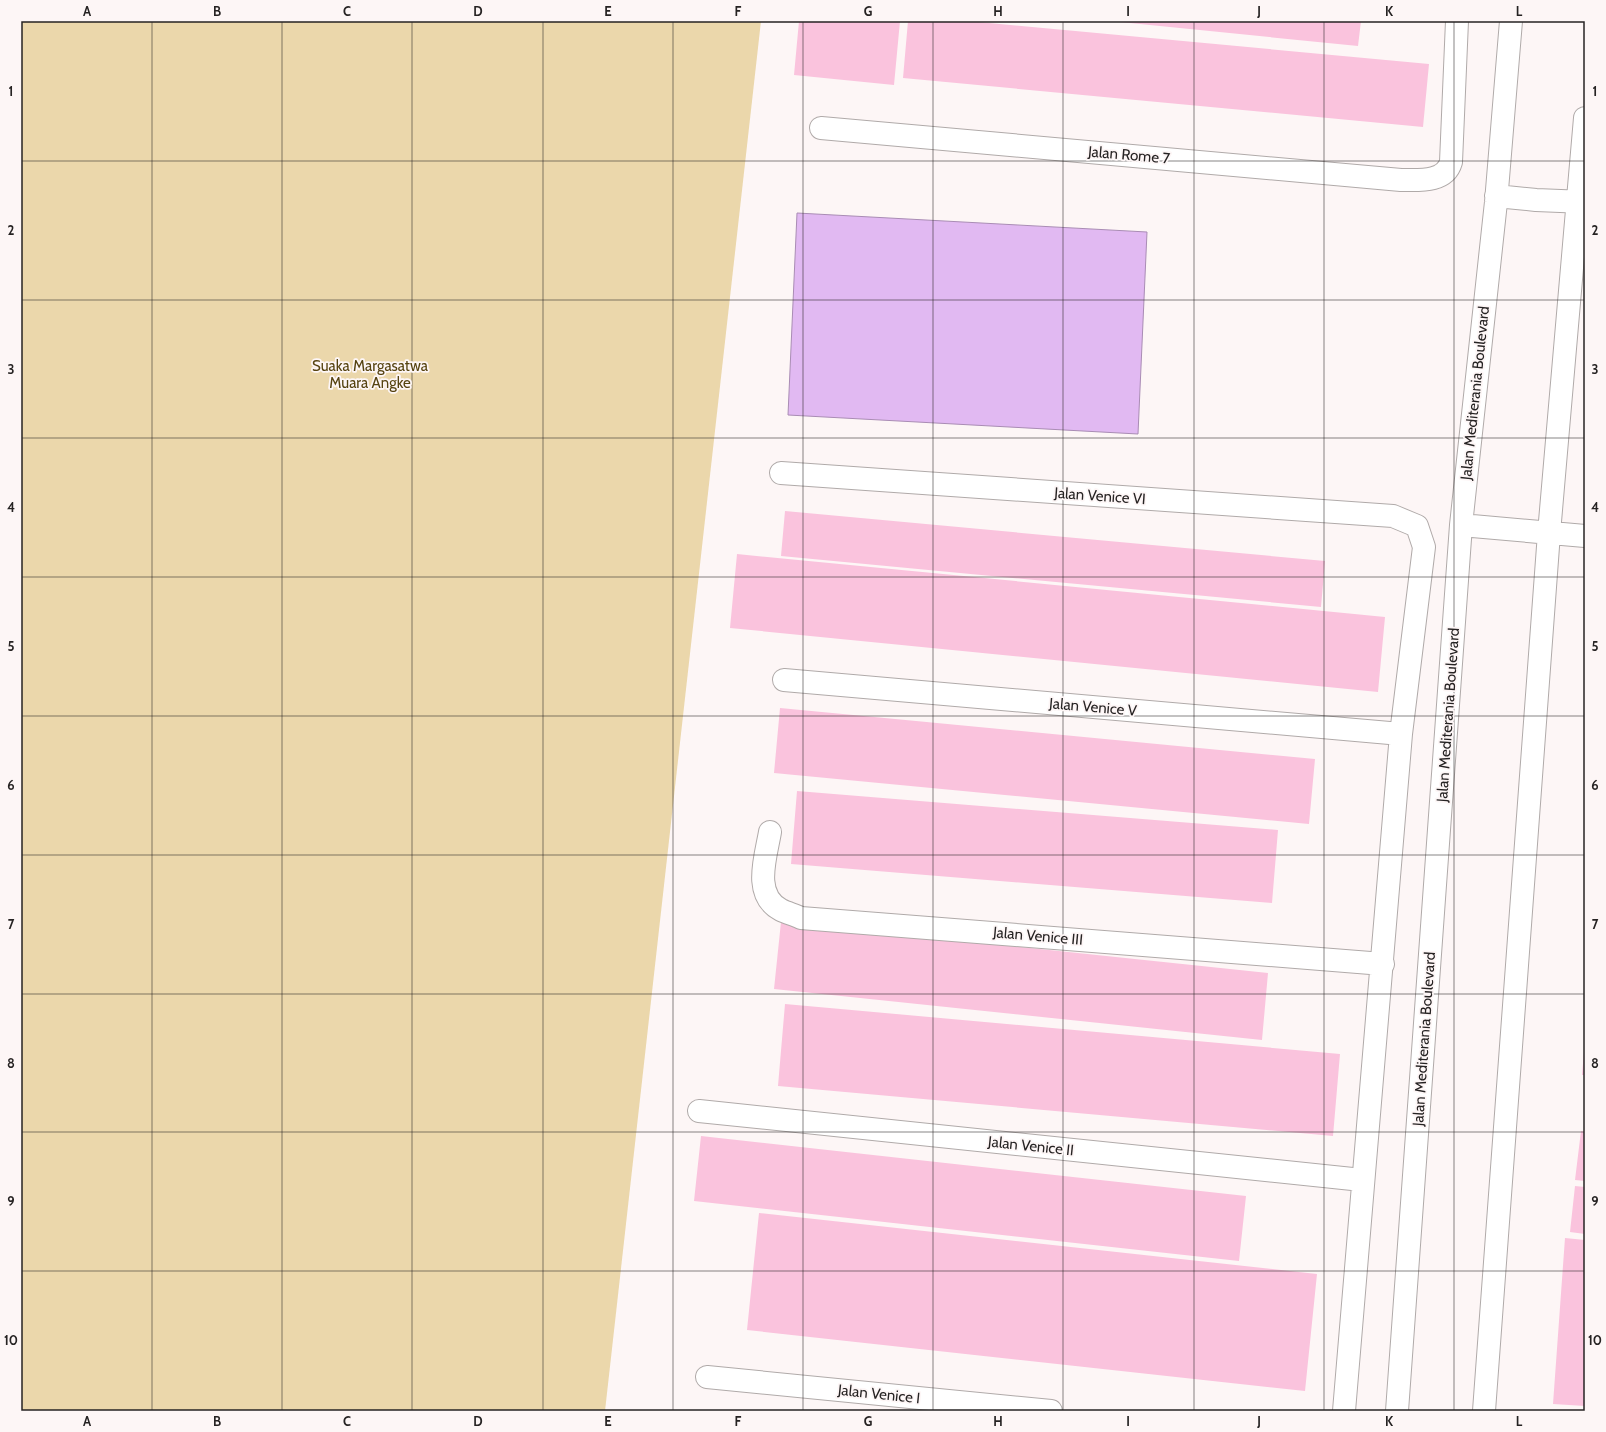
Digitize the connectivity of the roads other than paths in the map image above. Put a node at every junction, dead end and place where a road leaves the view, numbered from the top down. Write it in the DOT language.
graph roads {
  1 [pos="1457,21"];
  2 [pos="1511,21"];
  3 [pos="1585,118"];
  4 [pos="821,128"];
  5 [pos="1496,196"];
  6 [pos="1582,201"];
  7 [pos="781,473"];
  8 [pos="1461,525"];
  9 [pos="1549,533"];
  10 [pos="1585,536"];
  11 [pos="784,680"];
  12 [pos="1401,734"];
  13 [pos="770,832"];
  14 [pos="1382,964"];
  15 [pos="699,1111"];
  16 [pos="1362,1180"];
  17 [pos="707,1376"];
  18 [pos="1051,1411"];
  19 [pos="1344,1411"];
  20 [pos="1397,1411"];
  21 [pos="1484,1411"];
  1 -- 4 [label="street, Jalan Rome 7"];
  2 -- 5 [label="street, Jalan Mediterania Boulevard"];
  3 -- 6 [label="street"];
  5 -- 6 [label="street"];
  5 -- 8 [label="street, Jalan Mediterania Boulevard"];
  6 -- 9 [label="street"];
  7 -- 12 [label="street, Jalan Venice VI"];
  8 -- 9 [label="street"];
  8 -- 20 [label="street, Jalan Mediterania Boulevard"];
  9 -- 10 [label="street"];
  9 -- 21 [label="street"];
  11 -- 12 [label="street, Jalan Venice V"];
  12 -- 14 [label="street"];
  13 -- 14 [label="street, Jalan Venice III"];
  14 -- 16 [label="street"];
  15 -- 16 [label="street, Jalan Venice II"];
  16 -- 19 [label="street"];
  17 -- 18 [label="street, Jalan Venice I"];
}
